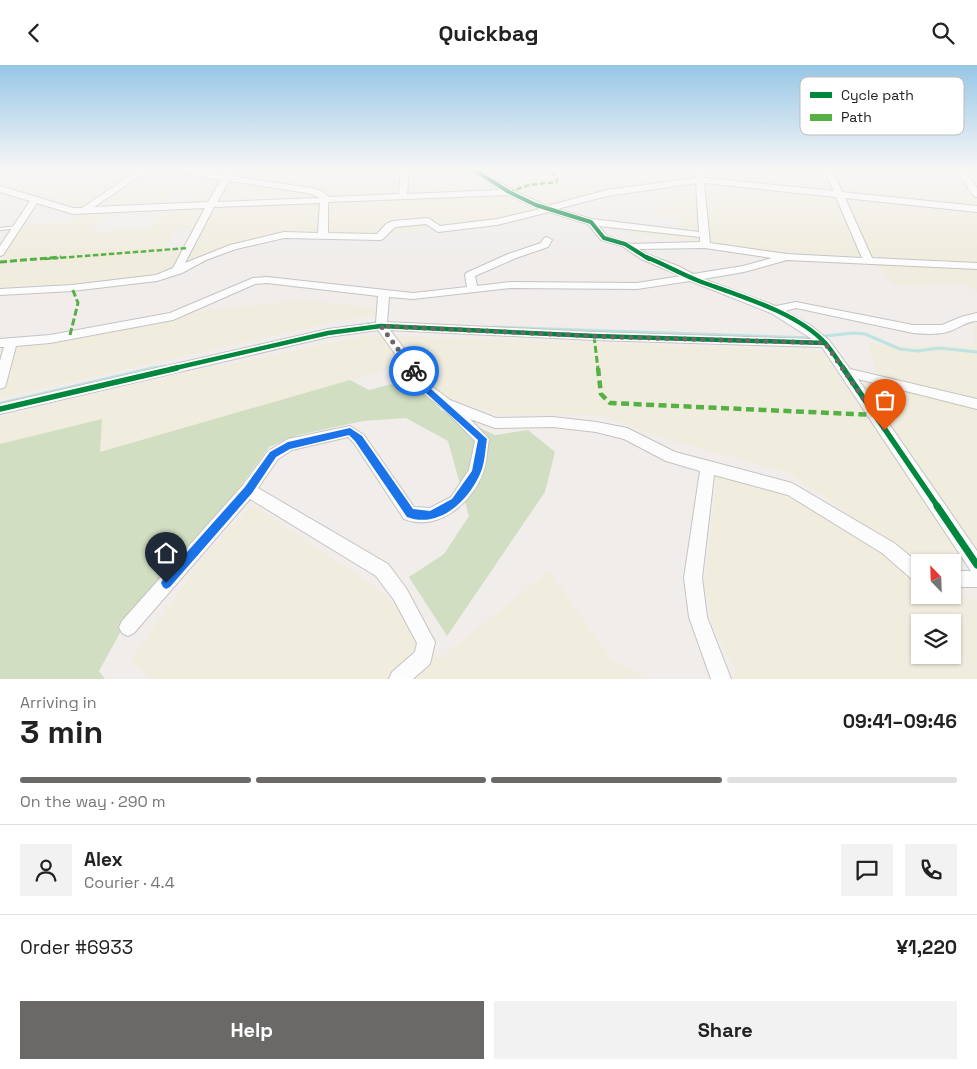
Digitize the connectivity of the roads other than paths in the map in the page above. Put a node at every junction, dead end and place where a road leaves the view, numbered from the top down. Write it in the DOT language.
graph roads {
  1 [pos="28,198"];
  2 [pos="103,198"];
  3 [pos="215,198"];
  4 [pos="386,198"];
  5 [pos="523,198"];
  6 [pos="589,198"];
  7 [pos="701,198"];
  8 [pos="841,198"];
  9 [pos="873,198"];
  10 [pos="35,200"];
  11 [pos="325,200"];
  12 [pos="211,205"];
  13 [pos="549,208"];
  14 [pos="977,209"];
  15 [pos="85,210"];
  16 [pos="591,222"];
  17 [pos="17,227"];
  18 [pos="0,229"];
  19 [pos="323,235"];
  20 [pos="547,240"];
  21 [pos="705,240"];
  22 [pos="630,247"];
  23 [pos="0,253"];
  24 [pos="787,257"];
  25 [pos="868,261"];
  26 [pos="977,266"];
  27 [pos="178,271"];
  28 [pos="692,278"];
  29 [pos="472,288"];
  30 [pos="0,292"];
  31 [pos="384,295"];
  32 [pos="775,310"];
  33 [pos="977,317"];
  34 [pos="381,326"];
  35 [pos="5,343"];
  36 [pos="825,343"];
  37 [pos="846,372"];
  38 [pos="0,385"];
  39 [pos="445,404"];
  40 [pos="977,405"];
  41 [pos="0,409"];
  42 [pos="708,466"];
  43 [pos="248,490"];
  44 [pos="977,565"];
  45 [pos="911,567"];
  46 [pos="961,579"];
  47 [pos="977,579"];
  48 [pos="128,627"];
  49 [pos="399,679"];
  50 [pos="721,679"];
  1 -- 10 [label="street"];
  2 -- 15 [label="street"];
  3 -- 12 [label="street"];
  4 -- 11 [label="street"];
  5 -- 13 [label="street"];
  6 -- 13 [label="street"];
  7 -- 21 [label="street"];
  8 -- 25 [label="street"];
  9 -- 14 [label="street"];
  10 -- 15 [label="street"];
  10 -- 17 [label="street"];
  11 -- 12 [label="street"];
  11 -- 19 [label="street"];
  12 -- 15 [label="street"];
  12 -- 27 [label="street"];
  13 -- 16 [label="street"];
  13 -- 19 [label="street"];
  16 -- 21 [label="street"];
  16 -- 22 [label="street"];
  17 -- 18 [label="lane"];
  17 -- 23 [label="street"];
  19 -- 27 [label="street"];
  20 -- 29 [label="street"];
  21 -- 22 [label="street"];
  21 -- 24 [label="street"];
  22 -- 28 [label="street"];
  24 -- 25 [label="street"];
  24 -- 28 [label="street"];
  25 -- 26 [label="street"];
  27 -- 30 [label="street"];
  28 -- 29 [label="street"];
  28 -- 32 [label="street"];
  29 -- 31 [label="street"];
  31 -- 34 [label="street"];
  31 -- 35 [label="street"];
  32 -- 33 [label="street"];
  32 -- 36 [label="street"];
  34 -- 36 [label="street"];
  34 -- 39 [label="street"];
  34 -- 41 [label="street"];
  35 -- 38 [label="street"];
  36 -- 37 [label="street"];
  37 -- 40 [label="street"];
  37 -- 44 [label="street"];
  39 -- 42 [label="street"];
  39 -- 43 [label="street"];
  42 -- 45 [label="street"];
  42 -- 50 [label="street"];
  43 -- 48 [label="street"];
  43 -- 49 [label="street"];
  46 -- 47 [label="street"];
}
